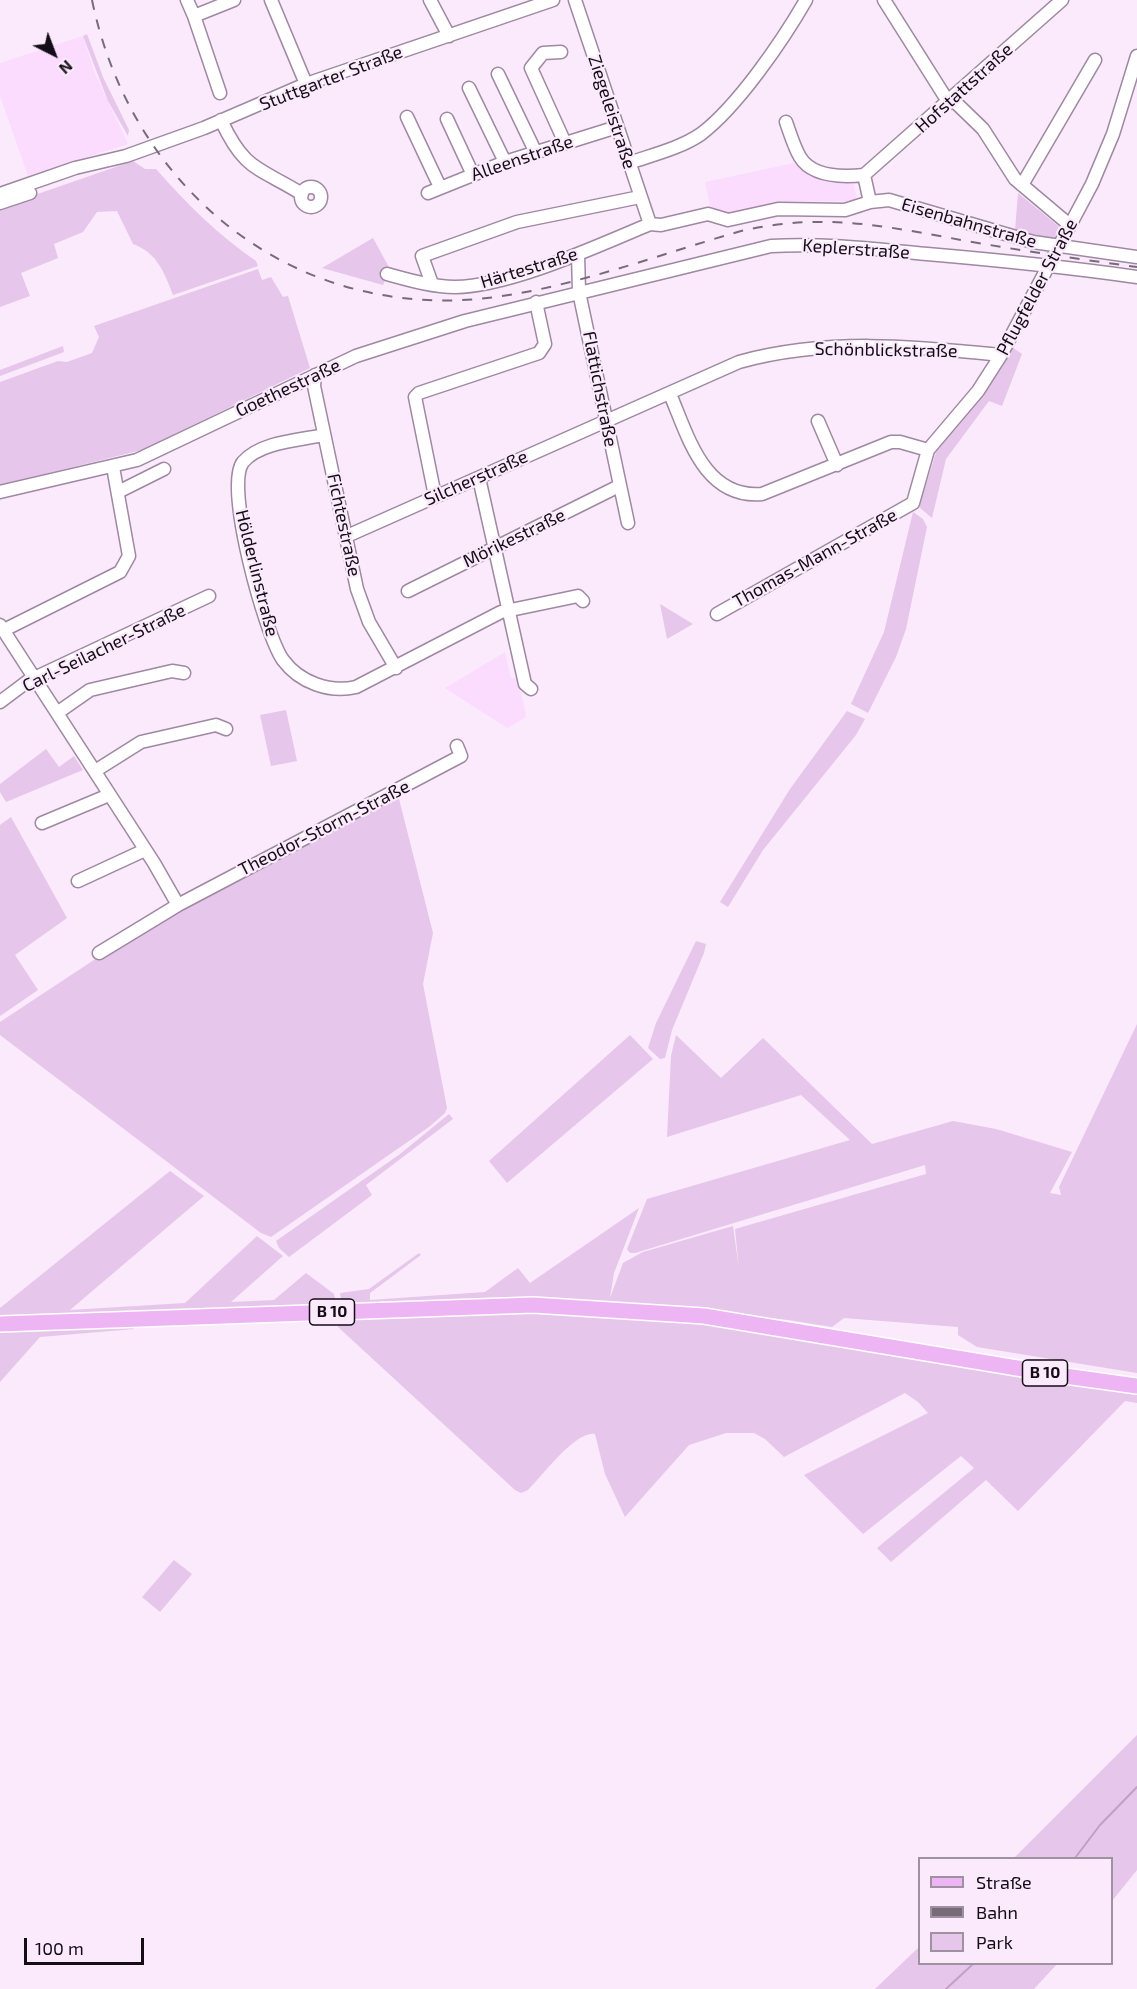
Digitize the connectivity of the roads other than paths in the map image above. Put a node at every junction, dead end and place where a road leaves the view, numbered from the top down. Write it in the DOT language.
graph roads {
  1 [pos="187,0"];
  2 [pos="234,0"];
  3 [pos="271,0"];
  4 [pos="430,0"];
  5 [pos="553,0"];
  6 [pos="575,0"];
  7 [pos="806,0"];
  8 [pos="884,0"];
  9 [pos="1062,0"];
  10 [pos="194,16"];
  11 [pos="449,36"];
  12 [pos="561,52"];
  13 [pos="1137,56"];
  14 [pos="1095,60"];
  15 [pos="498,74"];
  16 [pos="306,84"];
  17 [pos="469,88"];
  18 [pos="220,93"];
  19 [pos="950,101"];
  20 [pos="407,117"];
  21 [pos="447,119"];
  22 [pos="221,120"];
  23 [pos="786,122"];
  24 [pos="617,127"];
  25 [pos="565,143"];
  26 [pos="536,153"];
  27 [pos="111,160"];
  28 [pos="505,162"];
  29 [pos="629,163"];
  30 [pos="473,175"];
  31 [pos="864,175"];
  32 [pos="1022,185"];
  33 [pos="440,187"];
  34 [pos="428,193"];
  35 [pos="0,194"];
  36 [pos="302,194"];
  37 [pos="640,197"];
  38 [pos="870,202"];
  39 [pos="0,203"];
  40 [pos="650,224"];
  41 [pos="1068,229"];
  42 [pos="633,231"];
  43 [pos="1059,246"];
  44 [pos="578,254"];
  45 [pos="1137,257"];
  46 [pos="1049,265"];
  47 [pos="387,274"];
  48 [pos="1137,277"];
  49 [pos="432,284"];
  50 [pos="579,292"];
  51 [pos="536,302"];
  52 [pos="1001,355"];
  53 [pos="315,375"];
  54 [pos="670,394"];
  55 [pos="606,422"];
  56 [pos="818,422"];
  57 [pos="324,435"];
  58 [pos="928,450"];
  59 [pos="837,465"];
  60 [pos="113,467"];
  61 [pos="164,469"];
  62 [pos="479,478"];
  63 [pos="620,486"];
  64 [pos="0,492"];
  65 [pos="118,492"];
  66 [pos="435,496"];
  67 [pos="913,503"];
  68 [pos="628,523"];
  69 [pos="347,536"];
  70 [pos="494,548"];
  71 [pos="408,591"];
  72 [pos="209,596"];
  73 [pos="583,601"];
  74 [pos="509,610"];
  75 [pos="717,614"];
  76 [pos="2,627"];
  77 [pos="396,668"];
  78 [pos="184,673"];
  79 [pos="34,679"];
  80 [pos="531,689"];
  81 [pos="0,702"];
  82 [pos="57,713"];
  83 [pos="226,729"];
  84 [pos="457,746"];
  85 [pos="95,771"];
  86 [pos="109,795"];
  87 [pos="42,824"];
  88 [pos="146,850"];
  89 [pos="78,880"];
  90 [pos="178,905"];
  91 [pos="99,953"];
  92 [pos="0,1324"];
  93 [pos="1137,1386"];
  1 -- 10 [label="street"];
  2 -- 10 [label="street"];
  3 -- 16 [label="street"];
  4 -- 11 [label="street"];
  5 -- 11 [label="street, Stuttgarter Straße"];
  6 -- 24 [label="street, Ziegeleistraße"];
  7 -- 29 [label="street"];
  8 -- 19 [label="street"];
  9 -- 19 [label="street, Hofstattstraße"];
  10 -- 18 [label="street"];
  11 -- 16 [label="street, Stuttgarter Straße"];
  12 -- 25 [label="street"];
  13 -- 41 [label="street, Pflugfelder Straße"];
  14 -- 32 [label="street"];
  15 -- 26 [label="street"];
  16 -- 22 [label="street, Stuttgarter Straße"];
  17 -- 28 [label="street"];
  19 -- 31 [label="street, Hofstattstraße"];
  19 -- 32 [label="street"];
  20 -- 33 [label="street"];
  21 -- 30 [label="street"];
  22 -- 27 [label="street, Stuttgarter Straße"];
  22 -- 36 [label="street"];
  23 -- 31 [label="street"];
  24 -- 25 [label="street, Alleenstraße"];
  24 -- 29 [label="street, Ziegeleistraße"];
  25 -- 26 [label="street, Alleenstraße"];
  26 -- 28 [label="street, Alleenstraße"];
  27 -- 35 [label="street, Stuttgarter Straße"];
  27 -- 39 [label="street, Stuttgarter Straße"];
  28 -- 30 [label="street, Alleenstraße"];
  29 -- 37 [label="street, Ziegeleistraße"];
  30 -- 33 [label="street, Alleenstraße"];
  31 -- 38 [label="street"];
  32 -- 41 [label="street"];
  33 -- 34 [label="street, Alleenstraße"];
  37 -- 40 [label="street, Ziegeleistraße"];
  37 -- 49 [label="street"];
  38 -- 40 [label="street, Eisenbahnstraße"];
  38 -- 43 [label="street, Eisenbahnstraße"];
  40 -- 42 [label="street, Eisenbahnstraße"];
  41 -- 43 [label="street, Pflugfelder Straße"];
  42 -- 44 [label="street, Härtestraße"];
  43 -- 45 [label="street, Eisenbahnstraße"];
  43 -- 46 [label="street, Pflugfelder Straße"];
  44 -- 49 [label="street, Härtestraße"];
  44 -- 50 [label="street, Flattichstraße"];
  46 -- 48 [label="street, Keplerstraße"];
  46 -- 50 [label="street, Keplerstraße"];
  46 -- 52 [label="street, Pflugfelder Straße"];
  47 -- 49 [label="street, Härtestraße"];
  50 -- 51 [label="street, Goethestraße"];
  50 -- 55 [label="street, Flattichstraße"];
  51 -- 53 [label="street, Goethestraße"];
  51 -- 66 [label="street"];
  52 -- 54 [label="street, Schönblickstraße"];
  52 -- 58 [label="street, Pflugfelder Straße"];
  53 -- 57 [label="street, Fichtestraße"];
  53 -- 60 [label="street, Goethestraße"];
  54 -- 55 [label="street, Schönblickstraße"];
  54 -- 59 [label="street"];
  55 -- 62 [label="street, Silcherstraße"];
  55 -- 63 [label="street, Flattichstraße"];
  56 -- 59 [label="street"];
  57 -- 69 [label="street, Fichtestraße"];
  57 -- 77 [label="street, Hölderlinstraße"];
  58 -- 59 [label="street"];
  58 -- 67 [label="street, Pflugfelder Straße"];
  60 -- 64 [label="street, Goethestraße"];
  60 -- 65 [label="street"];
  61 -- 65 [label="street"];
  62 -- 66 [label="street, Silcherstraße"];
  62 -- 70 [label="street"];
  63 -- 68 [label="street, Flattichstraße"];
  63 -- 70 [label="street, Mörikestraße"];
  65 -- 76 [label="street"];
  66 -- 69 [label="street, Silcherstraße"];
  67 -- 75 [label="street, Thomas-Mann-Straße"];
  69 -- 77 [label="street, Fichtestraße"];
  70 -- 71 [label="street, Mörikestraße"];
  70 -- 74 [label="street"];
  72 -- 79 [label="street, Carl-Seilacher-Straße"];
  73 -- 74 [label="street, Hölderlinstraße"];
  74 -- 77 [label="street, Hölderlinstraße"];
  74 -- 80 [label="street"];
  76 -- 79 [label="street"];
  78 -- 82 [label="street"];
  79 -- 81 [label="street, Carl-Seilacher-Straße"];
  79 -- 82 [label="street"];
  82 -- 85 [label="street"];
  83 -- 85 [label="street"];
  84 -- 90 [label="street, Theodor-Storm-Straße"];
  85 -- 86 [label="street"];
  86 -- 87 [label="street"];
  86 -- 88 [label="street"];
  88 -- 89 [label="street"];
  88 -- 90 [label="street"];
  90 -- 91 [label="street"];
  92 -- 93 [label="main road, B 10"];
}
